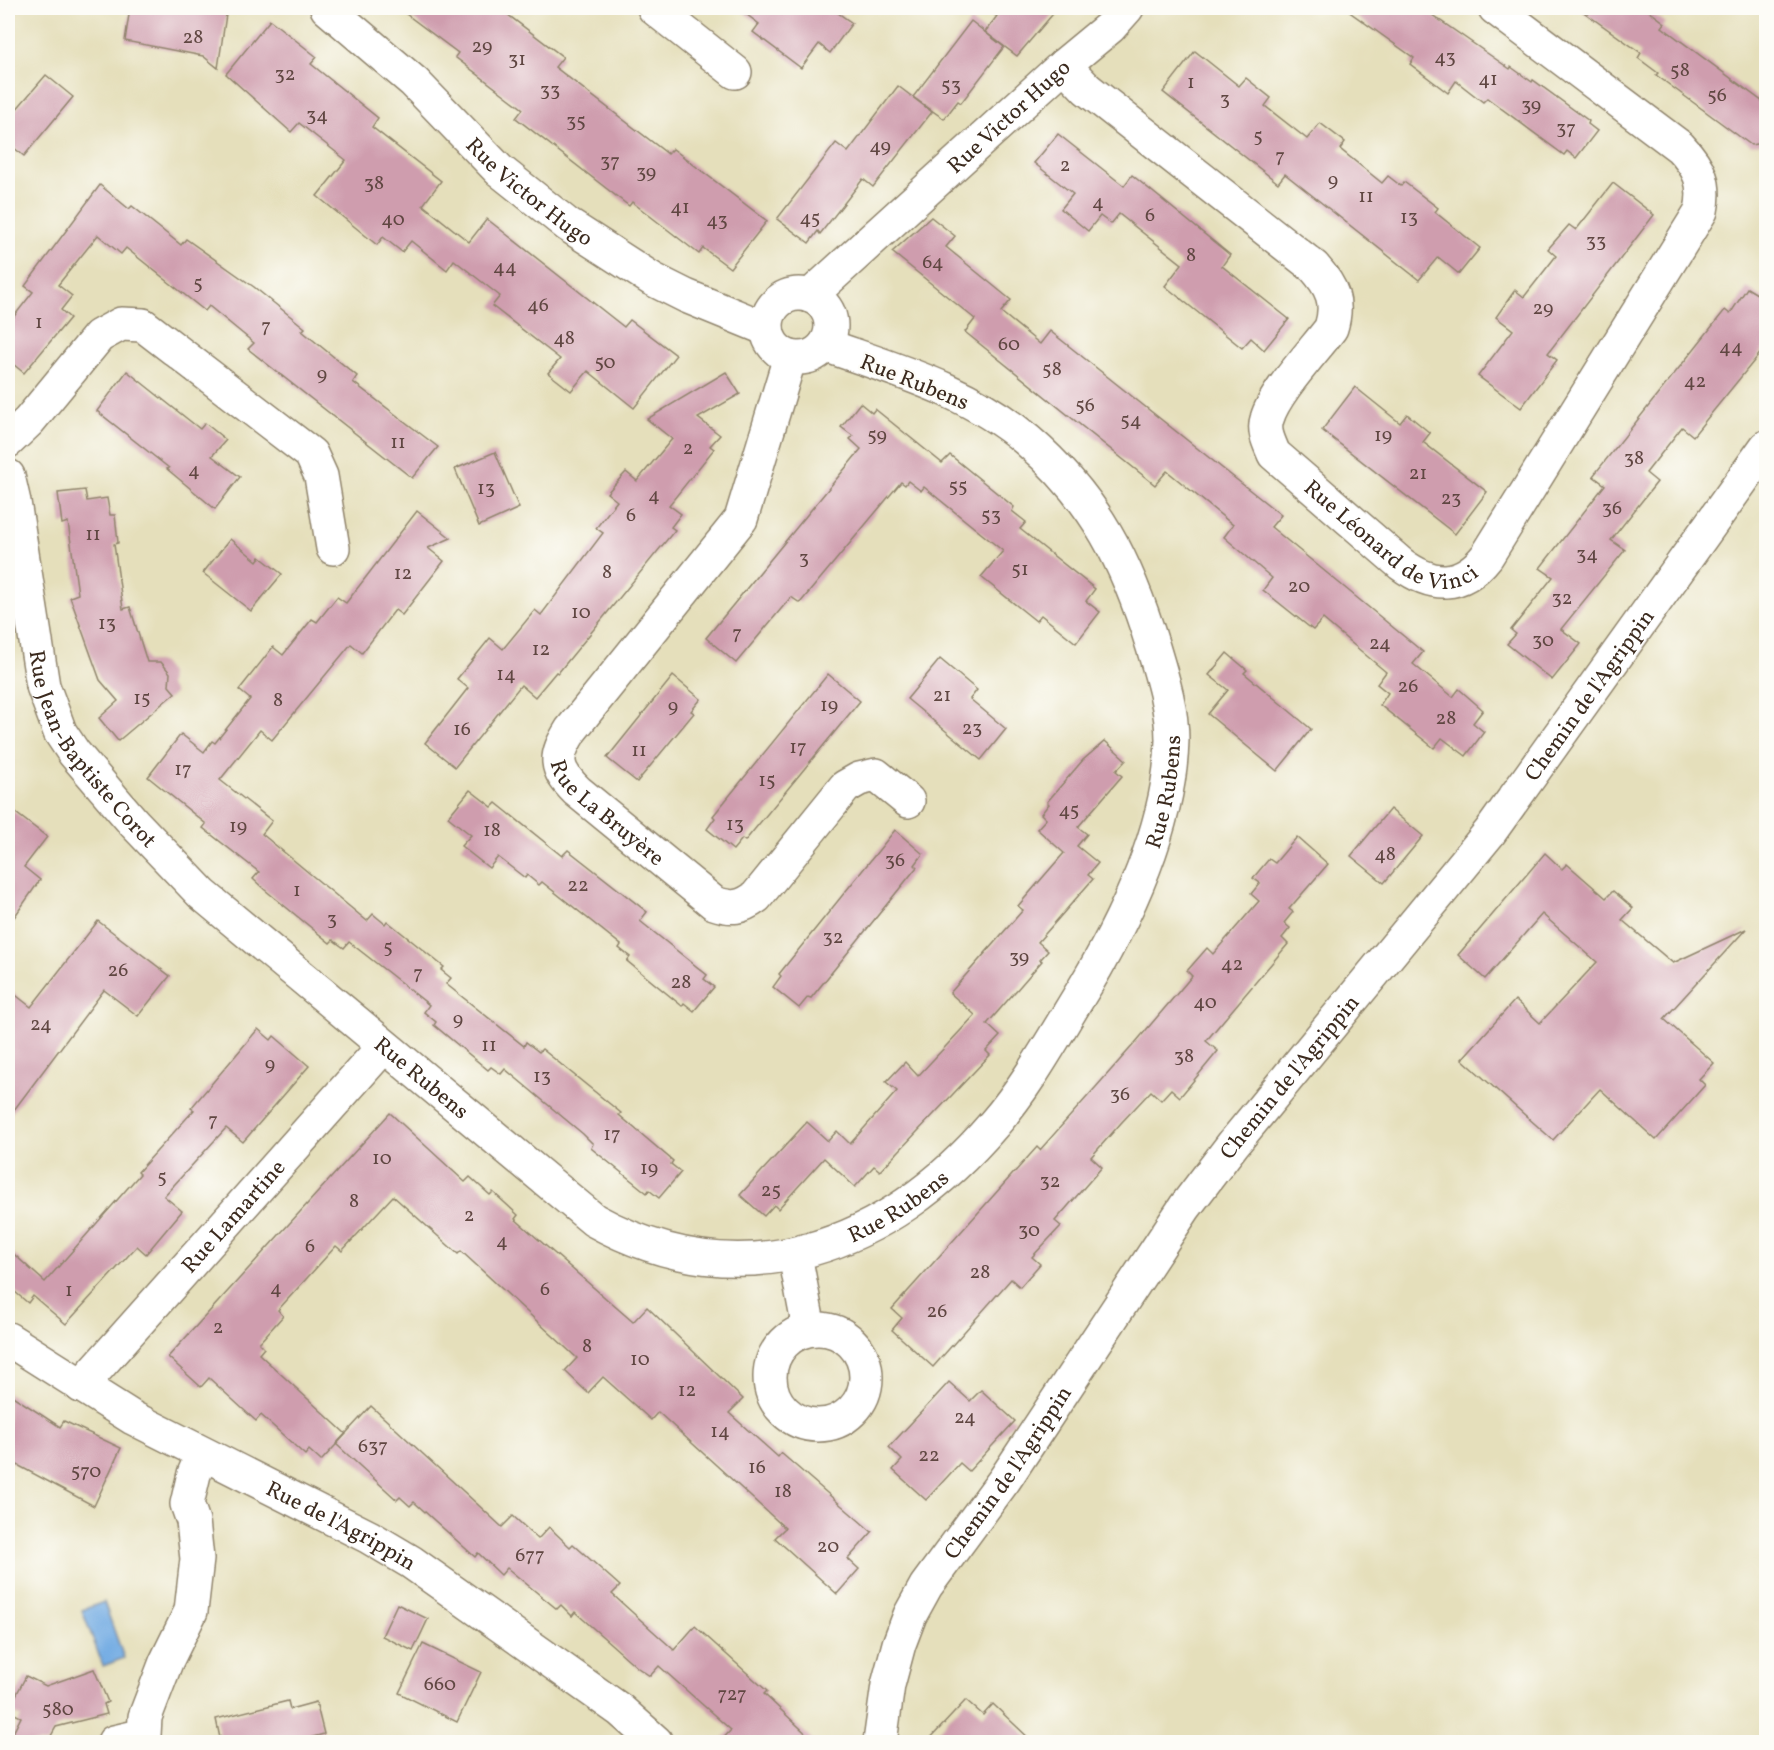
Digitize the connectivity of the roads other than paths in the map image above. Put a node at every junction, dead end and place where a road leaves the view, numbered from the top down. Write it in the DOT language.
graph roads {
  1 [pos="327,8"];
  2 [pos="654,8"];
  3 [pos="1127,8"];
  4 [pos="1495,8"];
  5 [pos="1064,65"];
  6 [pos="735,72"];
  7 [pos="810,296"];
  8 [pos="767,328"];
  9 [pos="825,345"];
  10 [pos="790,357"];
  11 [pos="8,441"];
  12 [pos="1767,447"];
  13 [pos="8,476"];
  14 [pos="333,548"];
  15 [pos="908,801"];
  16 [pos="228,917"];
  17 [pos="384,1046"];
  18 [pos="795,1255"];
  19 [pos="809,1329"];
  20 [pos="8,1339"];
  21 [pos="81,1386"];
  22 [pos="202,1455"];
  23 [pos="135,1740"];
  24 [pos="656,1743"];
  25 [pos="880,1743"];
  1 -- 8 [label="street, Rue Victor Hugo"];
  2 -- 6 [label="street"];
  3 -- 5 [label="street, Rue Victor Hugo"];
  4 -- 5 [label="street, Rue Léonard de Vinci"];
  5 -- 7 [label="street, Rue Victor Hugo"];
  7 -- 8 [label="street"];
  7 -- 9 [label="street"];
  8 -- 10 [label="street"];
  9 -- 10 [label="street"];
  9 -- 18 [label="street, Rue Rubens"];
  10 -- 15 [label="street, Rue La Bruyère"];
  11 -- 14 [label="street"];
  12 -- 25 [label="street, Chemin de l'Agrippin"];
  13 -- 16 [label="street, Rue Jean-Baptiste Corot"];
  16 -- 17 [label="street, Rue Rubens"];
  17 -- 18 [label="street, Rue Rubens"];
  17 -- 21 [label="street, Rue Lamartine"];
  18 -- 19 [label="street"];
  20 -- 21 [label="street, Rue de l'Agrippin"];
  21 -- 22 [label="street, Rue de l'Agrippin"];
  22 -- 23 [label="street"];
  22 -- 24 [label="street, Rue de l'Agrippin"];
}
